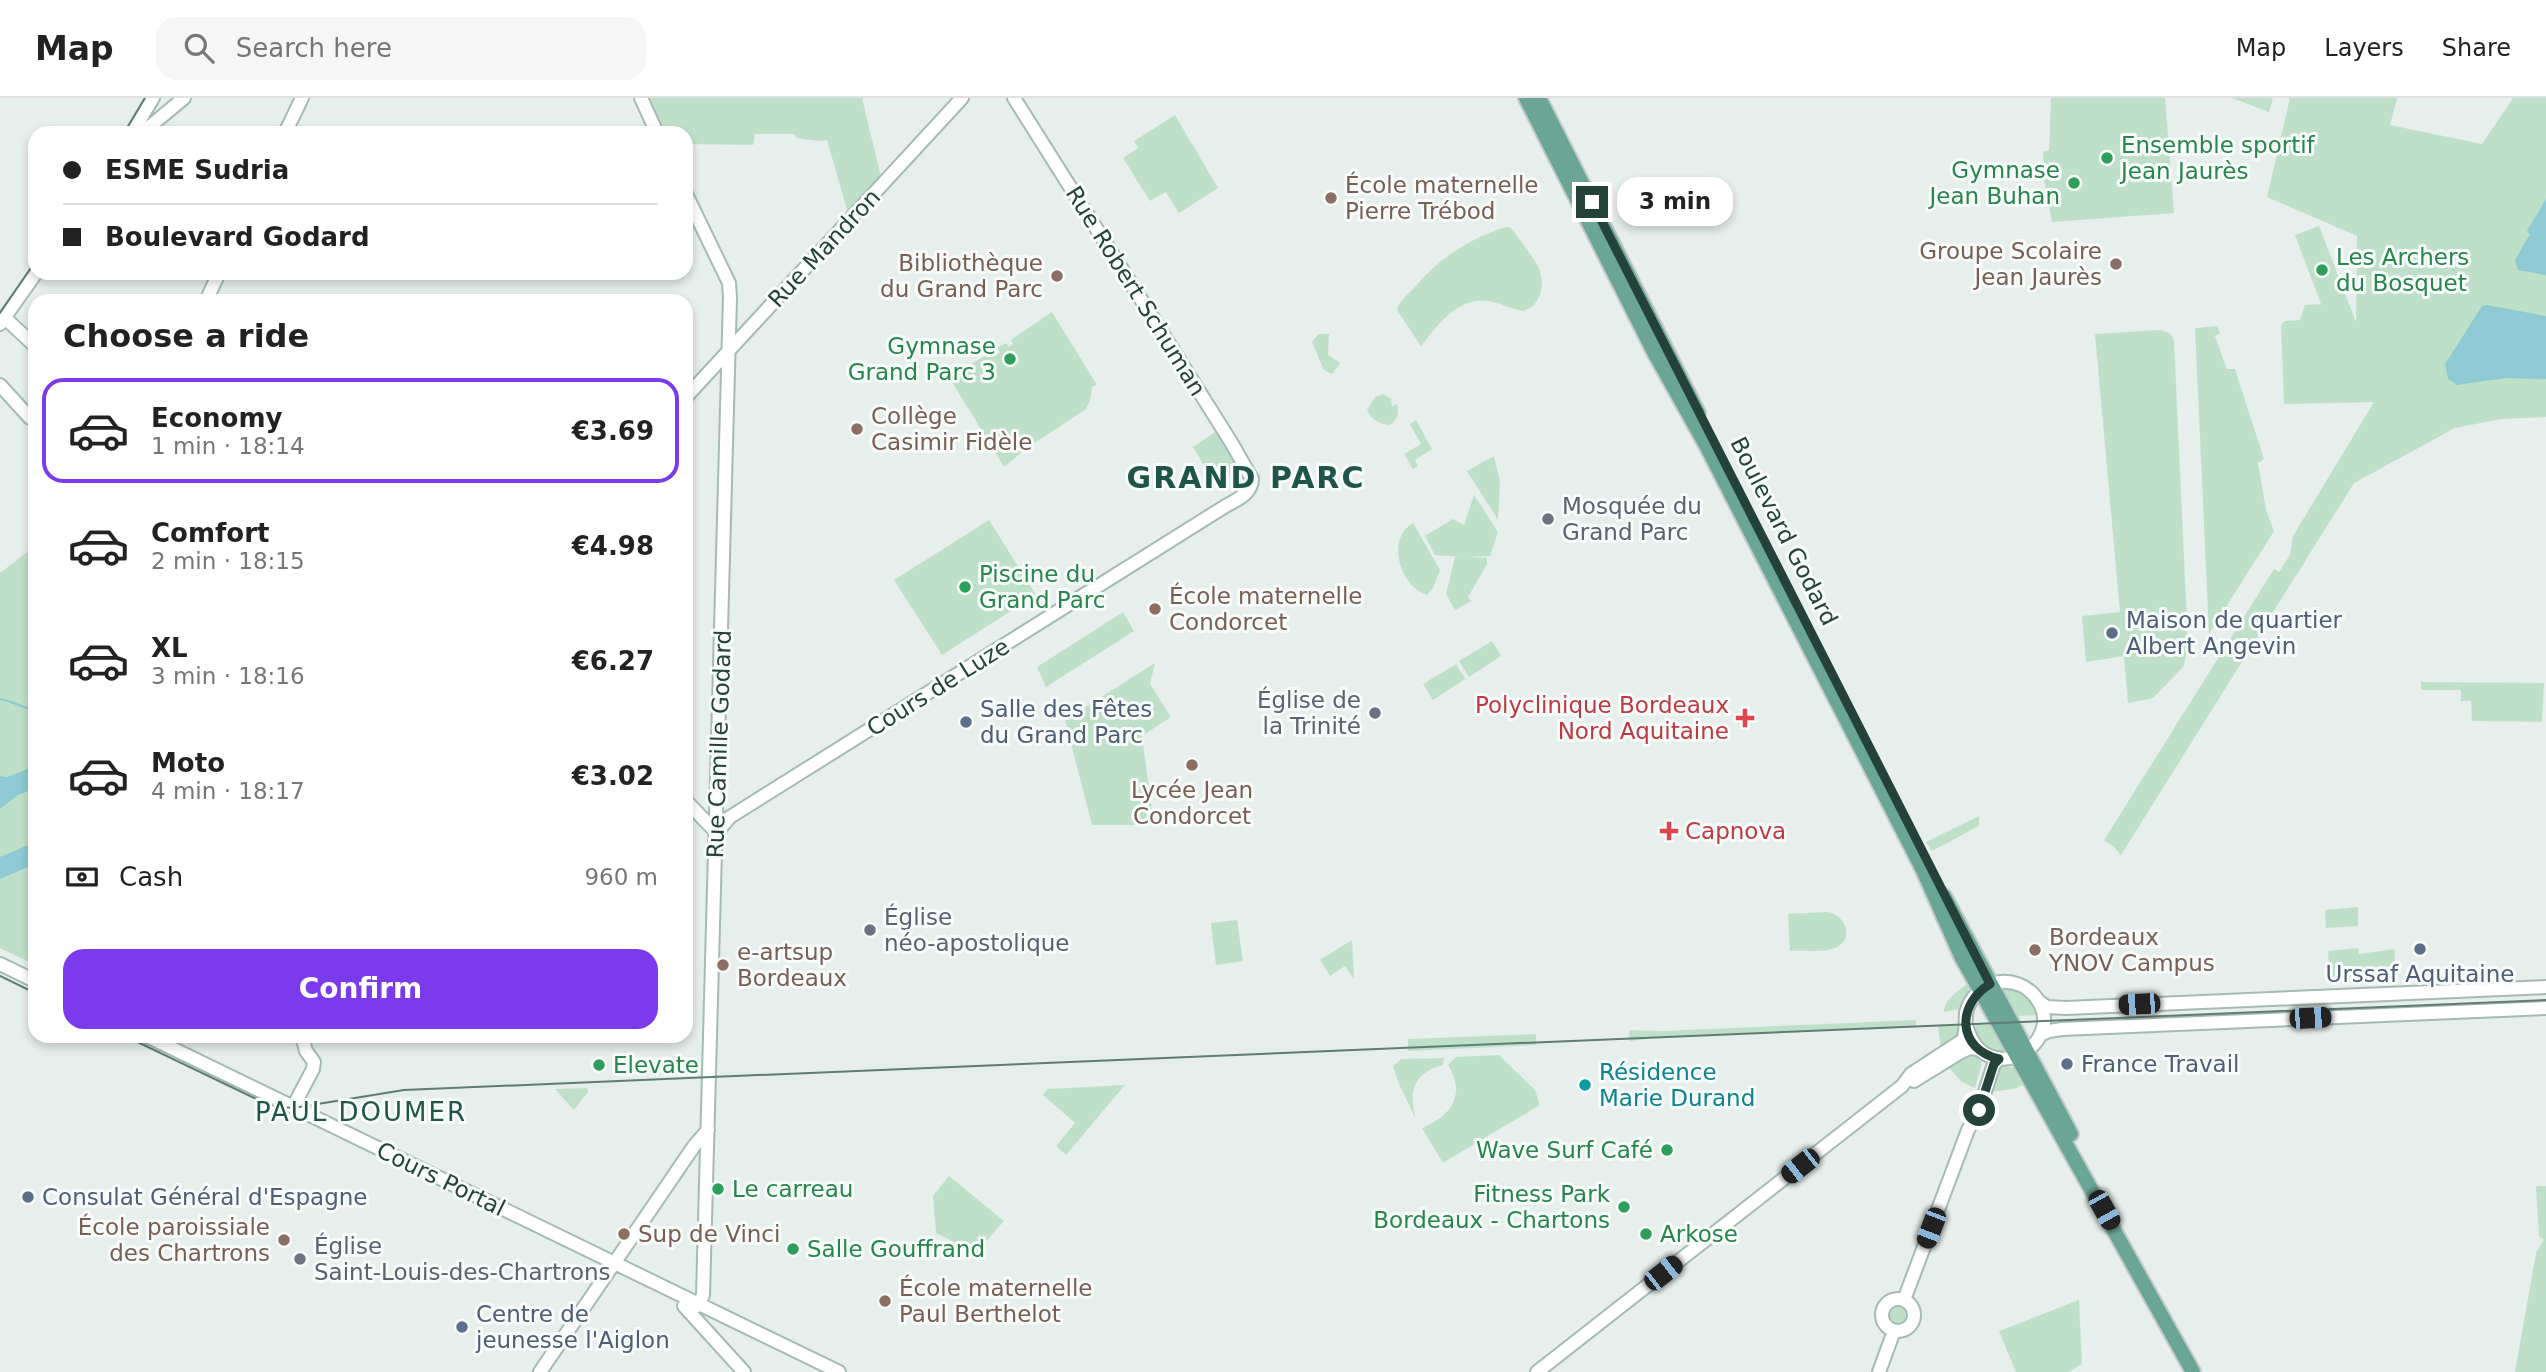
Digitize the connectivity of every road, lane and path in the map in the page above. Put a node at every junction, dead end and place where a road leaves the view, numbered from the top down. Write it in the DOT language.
graph roads {
  1 [pos="153,98"];
  2 [pos="302,98"];
  3 [pos="641,98"];
  4 [pos="962,98"];
  5 [pos="1014,98"];
  6 [pos="1527,98"];
  7 [pos="1539,98"];
  8 [pos="179,101"];
  9 [pos="135,126"];
  10 [pos="150,126"];
  11 [pos="288,126"];
  12 [pos="654,126"];
  13 [pos="693,208"];
  14 [pos="31,280"];
  15 [pos="2,321"];
  16 [pos="28,341"];
  17 [pos="729,350"];
  18 [pos="0,385"];
  19 [pos="693,389"];
  20 [pos="28,416"];
  21 [pos="1252,486"];
  22 [pos="693,808"];
  23 [pos="716,832"];
  24 [pos="0,964"];
  25 [pos="28,978"];
  26 [pos="1985,987"];
  27 [pos="2546,987"];
  28 [pos="2038,1002"];
  29 [pos="2546,1008"];
  30 [pos="1966,1028"];
  31 [pos="2040,1035"];
  32 [pos="161,1043"];
  33 [pos="304,1043"];
  34 [pos="1981,1051"];
  35 [pos="2022,1055"];
  36 [pos="1999,1059"];
  37 [pos="1902,1086"];
  38 [pos="293,1108"];
  39 [pos="708,1130"];
  40 [pos="1968,1130"];
  41 [pos="614,1263"];
  42 [pos="1904,1300"];
  43 [pos="694,1308"];
  44 [pos="1894,1331"];
  45 [pos="540,1372"];
  46 [pos="744,1372"];
  47 [pos="839,1372"];
  48 [pos="1537,1372"];
  49 [pos="1879,1372"];
  50 [pos="2193,1372"];
  51 [pos="2201,1372"];
  1 -- 9 [label="street"];
  2 -- 11 [label="street"];
  3 -- 12 [label="street"];
  4 -- 17 [label="street, Rue Mandron"];
  5 -- 21 [label="street, Rue Robert Schuman"];
  6 -- 26 [label="main road, Boulevard Godard"];
  7 -- 26 [label="main road, Boulevard Godard"];
  8 -- 10 [label="street"];
  13 -- 17 [label="street, Rue Camille Godard"];
  14 -- 15 [label="street"];
  15 -- 16 [label="street"];
  17 -- 19 [label="street, Rue Mandron"];
  17 -- 23 [label="street, Rue Camille Godard"];
  18 -- 20 [label="street"];
  21 -- 23 [label="street, Cours de Luze"];
  22 -- 23 [label="street"];
  23 -- 39 [label="street, Rue Camille Godard"];
  24 -- 25 [label="street"];
  26 -- 28 [label="street"];
  26 -- 30 [label="street"];
  26 -- 35 [label="main road"];
  27 -- 28 [label="street"];
  28 -- 31 [label="street"];
  29 -- 31 [label="street"];
  30 -- 34 [label="street"];
  30 -- 37 [label="street"];
  31 -- 35 [label="street"];
  32 -- 38 [label="street, Cours Portal"];
  33 -- 38 [label="street"];
  34 -- 36 [label="street"];
  34 -- 37 [label="street"];
  34 -- 40 [label="street"];
  35 -- 36 [label="street"];
  35 -- 50 [label="main road"];
  35 -- 51 [label="main road"];
  36 -- 40 [label="street"];
  37 -- 48 [label="street"];
  38 -- 41 [label="street, Cours Portal"];
  39 -- 41 [label="street"];
  39 -- 43 [label="street, Rue Camille Godard"];
  40 -- 42 [label="street"];
  41 -- 43 [label="street, Cours Portal"];
  41 -- 45 [label="street"];
  42 -- 44 [label="street"];
  42 -- 44 [label="street"];
  43 -- 46 [label="street, Cours Portal"];
  43 -- 47 [label="street"];
  44 -- 49 [label="street"];
}
